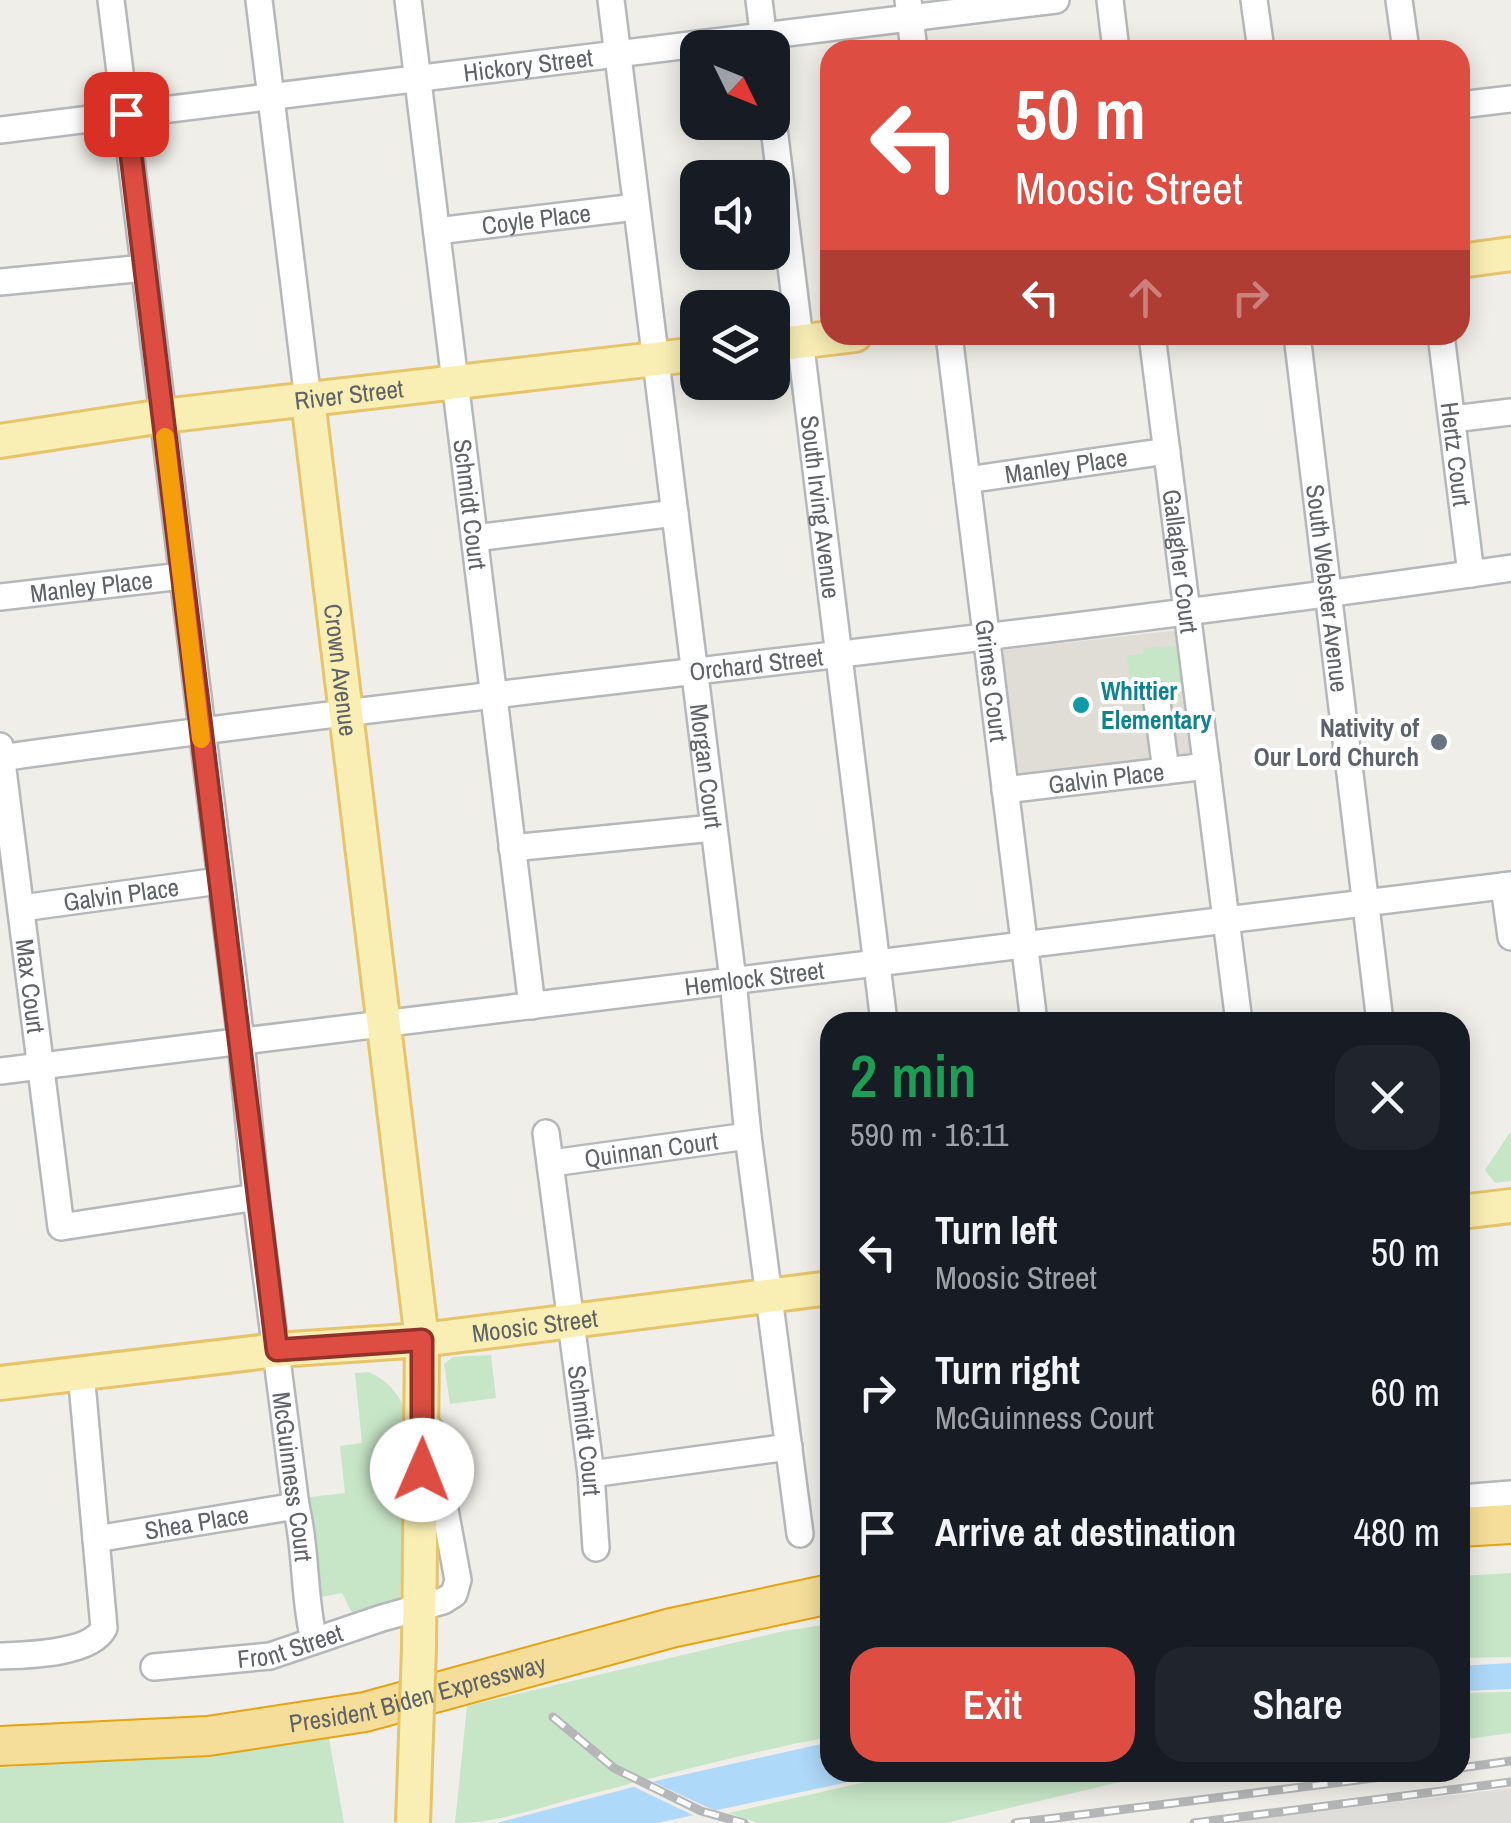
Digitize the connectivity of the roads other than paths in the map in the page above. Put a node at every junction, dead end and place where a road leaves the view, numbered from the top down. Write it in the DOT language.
graph roads {
  1 [pos="111,0"];
  2 [pos="259,0"];
  3 [pos="408,0"];
  4 [pos="611,0"];
  5 [pos="759,0"];
  6 [pos="1056,0"];
  7 [pos="1110,0"];
  8 [pos="1254,0"];
  9 [pos="1399,0"];
  10 [pos="909,9"];
  11 [pos="763,30"];
  12 [pos="790,36"];
  13 [pos="913,40"];
  14 [pos="1115,40"];
  15 [pos="1260,40"];
  16 [pos="1405,40"];
  17 [pos="680,49"];
  18 [pos="618,55"];
  19 [pos="418,79"];
  20 [pos="271,97"];
  21 [pos="1511,99"];
  22 [pos="1470,104"];
  23 [pos="126,114"];
  24 [pos="0,130"];
  25 [pos="774,140"];
  26 [pos="636,207"];
  27 [pos="437,231"];
  28 [pos="1511,254"];
  29 [pos="1470,259"];
  30 [pos="145,268"];
  31 [pos="0,282"];
  32 [pos="783,290"];
  33 [pos="820,339"];
  34 [pos="790,343"];
  35 [pos="951,345"];
  36 [pos="1153,345"];
  37 [pos="1297,345"];
  38 [pos="1443,345"];
  39 [pos="680,356"];
  40 [pos="656,359"];
  41 [pos="790,366"];
  42 [pos="454,383"];
  43 [pos="308,400"];
  44 [pos="1511,412"];
  45 [pos="163,416"];
  46 [pos="1453,418"];
  47 [pos="0,441"];
  48 [pos="1167,451"];
  49 [pos="967,480"];
  50 [pos="674,513"];
  51 [pos="475,538"];
  52 [pos="1511,568"];
  53 [pos="1471,574"];
  54 [pos="182,576"];
  55 [pos="1328,591"];
  56 [pos="0,597"];
  57 [pos="1187,610"];
  58 [pos="986,635"];
  59 [pos="839,654"];
  60 [pos="694,669"];
  61 [pos="494,694"];
  62 [pos="1156,696"];
  63 [pos="346,712"];
  64 [pos="200,730"];
  65 [pos="0,746"];
  66 [pos="1,758"];
  67 [pos="1207,766"];
  68 [pos="1166,771"];
  69 [pos="1005,790"];
  70 [pos="712,828"];
  71 [pos="512,848"];
  72 [pos="219,881"];
  73 [pos="1508,886"];
  74 [pos="1364,905"];
  75 [pos="22,908"];
  76 [pos="1224,920"];
  77 [pos="1511,937"];
  78 [pos="1024,944"];
  79 [pos="876,963"];
  80 [pos="733,980"];
  81 [pos="532,1006"];
  82 [pos="883,1012"];
  83 [pos="1033,1012"];
  84 [pos="1237,1012"];
  85 [pos="1379,1012"];
  86 [pos="385,1025"];
  87 [pos="241,1041"];
  88 [pos="40,1067"];
  89 [pos="0,1070"];
  90 [pos="546,1133"];
  91 [pos="748,1136"];
  92 [pos="552,1163"];
  93 [pos="256,1197"];
  94 [pos="1511,1206"];
  95 [pos="1470,1211"];
  96 [pos="820,1289"];
  97 [pos="771,1295"];
  98 [pos="571,1319"];
  99 [pos="422,1340"];
  100 [pos="277,1350"];
  101 [pos="81,1372"];
  102 [pos="0,1382"];
  103 [pos="789,1447"];
  104 [pos="590,1474"];
  105 [pos="1511,1494"];
  106 [pos="1470,1497"];
  107 [pos="296,1506"];
  108 [pos="1511,1524"];
  109 [pos="1470,1526"];
  110 [pos="800,1534"];
  111 [pos="96,1539"];
  112 [pos="596,1548"];
  113 [pos="1511,1548"];
  114 [pos="1470,1550"];
  115 [pos="820,1574"];
  116 [pos="820,1596"];
  117 [pos="419,1609"];
  118 [pos="314,1640"];
  119 [pos="0,1656"];
  120 [pos="154,1666"];
  121 [pos="0,1724"];
  122 [pos="0,1746"];
  123 [pos="414,1823"];
  1 -- 23 [label="street, McGuinness Court"];
  2 -- 20 [label="street, Crown Avenue"];
  3 -- 19 [label="street, Schmidt Court"];
  4 -- 18 [label="street, Morgan Court"];
  5 -- 11 [label="street"];
  6 -- 10 [label="street, Hickory Street"];
  7 -- 14 [label="street"];
  8 -- 15 [label="street"];
  9 -- 16 [label="street"];
  10 -- 12 [label="street, Hickory Street"];
  10 -- 13 [label="street"];
  17 -- 18 [label="street, Hickory Street"];
  18 -- 19 [label="street, Hickory Street"];
  18 -- 26 [label="street, Morgan Court"];
  19 -- 20 [label="street, Hickory Street"];
  19 -- 27 [label="street, Schmidt Court"];
  20 -- 23 [label="street, Hickory Street"];
  20 -- 43 [label="street, Crown Avenue"];
  21 -- 22 [label="street"];
  23 -- 24 [label="street, Hickory Street"];
  23 -- 30 [label="street, McGuinness Court"];
  25 -- 32 [label="street, South Irving Avenue"];
  26 -- 27 [label="street, Coyle Place"];
  26 -- 40 [label="street, Morgan Court"];
  27 -- 42 [label="street, Schmidt Court"];
  28 -- 29 [label="main road"];
  30 -- 31 [label="street"];
  30 -- 45 [label="street, McGuinness Court"];
  33 -- 34 [label="main road"];
  35 -- 49 [label="street, Grimes Court"];
  36 -- 48 [label="street, Gallagher Court"];
  37 -- 55 [label="street, South Webster Avenue"];
  38 -- 46 [label="street, Hertz Court"];
  39 -- 40 [label="main road, River Street"];
  40 -- 42 [label="main road, River Street"];
  40 -- 50 [label="street, Morgan Court"];
  41 -- 59 [label="street, South Irving Avenue"];
  42 -- 43 [label="main road, River Street"];
  42 -- 51 [label="street, Schmidt Court"];
  43 -- 45 [label="main road, River Street"];
  43 -- 63 [label="main road, Crown Avenue"];
  44 -- 46 [label="street"];
  45 -- 47 [label="main road, River Street"];
  45 -- 54 [label="street, McGuinness Court"];
  46 -- 53 [label="street, Hertz Court"];
  48 -- 49 [label="street, Manley Place"];
  48 -- 57 [label="street, Gallagher Court"];
  49 -- 58 [label="street, Grimes Court"];
  50 -- 51 [label="street"];
  50 -- 60 [label="street, Morgan Court"];
  51 -- 61 [label="street, Schmidt Court"];
  52 -- 53 [label="street, Orchard Street"];
  53 -- 55 [label="street, Orchard Street"];
  54 -- 56 [label="street, Manley Place"];
  54 -- 64 [label="street, McGuinness Court"];
  55 -- 57 [label="street, Orchard Street"];
  55 -- 74 [label="street, South Webster Avenue"];
  57 -- 58 [label="street, Orchard Street"];
  57 -- 67 [label="street, Gallagher Court"];
  58 -- 59 [label="street, Orchard Street"];
  58 -- 69 [label="street, Grimes Court"];
  59 -- 60 [label="street, Orchard Street"];
  59 -- 79 [label="street, South Irving Avenue"];
  60 -- 61 [label="street, Orchard Street"];
  60 -- 70 [label="street, Morgan Court"];
  61 -- 63 [label="street, Orchard Street"];
  61 -- 71 [label="street, Schmidt Court"];
  62 -- 68 [label="street"];
  63 -- 64 [label="street, Orchard Street"];
  63 -- 86 [label="main road, Crown Avenue"];
  64 -- 66 [label="street, Orchard Street"];
  64 -- 72 [label="street, McGuinness Court"];
  65 -- 66 [label="street, Max Court"];
  66 -- 75 [label="street, Max Court"];
  67 -- 68 [label="street, Galvin Place"];
  67 -- 76 [label="street, Gallagher Court"];
  68 -- 69 [label="street, Galvin Place"];
  69 -- 78 [label="street, Grimes Court"];
  70 -- 71 [label="street"];
  70 -- 80 [label="street, Morgan Court"];
  71 -- 81 [label="street, Schmidt Court"];
  72 -- 75 [label="street, Galvin Place"];
  72 -- 87 [label="street, McGuinness Court"];
  73 -- 74 [label="street, Hemlock Street"];
  73 -- 77 [label="street"];
  74 -- 76 [label="street, Hemlock Street"];
  74 -- 85 [label="street, South Webster Avenue"];
  75 -- 88 [label="street, Max Court"];
  76 -- 78 [label="street, Hemlock Street"];
  76 -- 84 [label="street, Gallagher Court"];
  78 -- 79 [label="street, Hemlock Street"];
  78 -- 83 [label="street, Grimes Court"];
  79 -- 80 [label="street, Hemlock Street"];
  79 -- 82 [label="street, South Irving Avenue"];
  80 -- 81 [label="street, Hemlock Street"];
  80 -- 91 [label="street, Morgan Court"];
  81 -- 86 [label="street, Hemlock Street"];
  86 -- 87 [label="street, Hemlock Street"];
  86 -- 99 [label="main road, Crown Avenue"];
  87 -- 88 [label="street, Hemlock Street"];
  87 -- 93 [label="street, McGuinness Court"];
  88 -- 89 [label="street, Hemlock Street"];
  88 -- 93 [label="street, Max Court"];
  90 -- 92 [label="street, Schmidt Court"];
  91 -- 92 [label="street, Quinnan Court"];
  91 -- 97 [label="street, Morgan Court"];
  92 -- 98 [label="street, Schmidt Court"];
  93 -- 100 [label="street, McGuinness Court"];
  94 -- 95 [label="main road"];
  96 -- 97 [label="main road, Moosic Street"];
  97 -- 98 [label="main road, Moosic Street"];
  97 -- 103 [label="street, Morgan Court"];
  98 -- 99 [label="main road, Moosic Street"];
  98 -- 104 [label="street, Schmidt Court"];
  99 -- 100 [label="main road, Moosic Street"];
  99 -- 117 [label="main road, Crown Avenue"];
  100 -- 101 [label="main road, Moosic Street"];
  100 -- 107 [label="street, McGuinness Court"];
  101 -- 102 [label="main road, Moosic Street"];
  101 -- 111 [label="street"];
  103 -- 104 [label="street"];
  103 -- 110 [label="street, Morgan Court"];
  104 -- 112 [label="street, Schmidt Court"];
  105 -- 106 [label="street"];
  107 -- 111 [label="street, Shea Place"];
  107 -- 118 [label="street, McGuinness Court"];
  108 -- 109 [label="highway"];
  111 -- 119 [label="street"];
  113 -- 114 [label="highway"];
  115 -- 121 [label="highway, President Biden Expressway"];
  116 -- 122 [label="highway, President Biden Expressway"];
  117 -- 118 [label="street, Front Street"];
  117 -- 123 [label="main road, Crown Avenue, bridge"];
  118 -- 120 [label="street, Front Street"];
}
